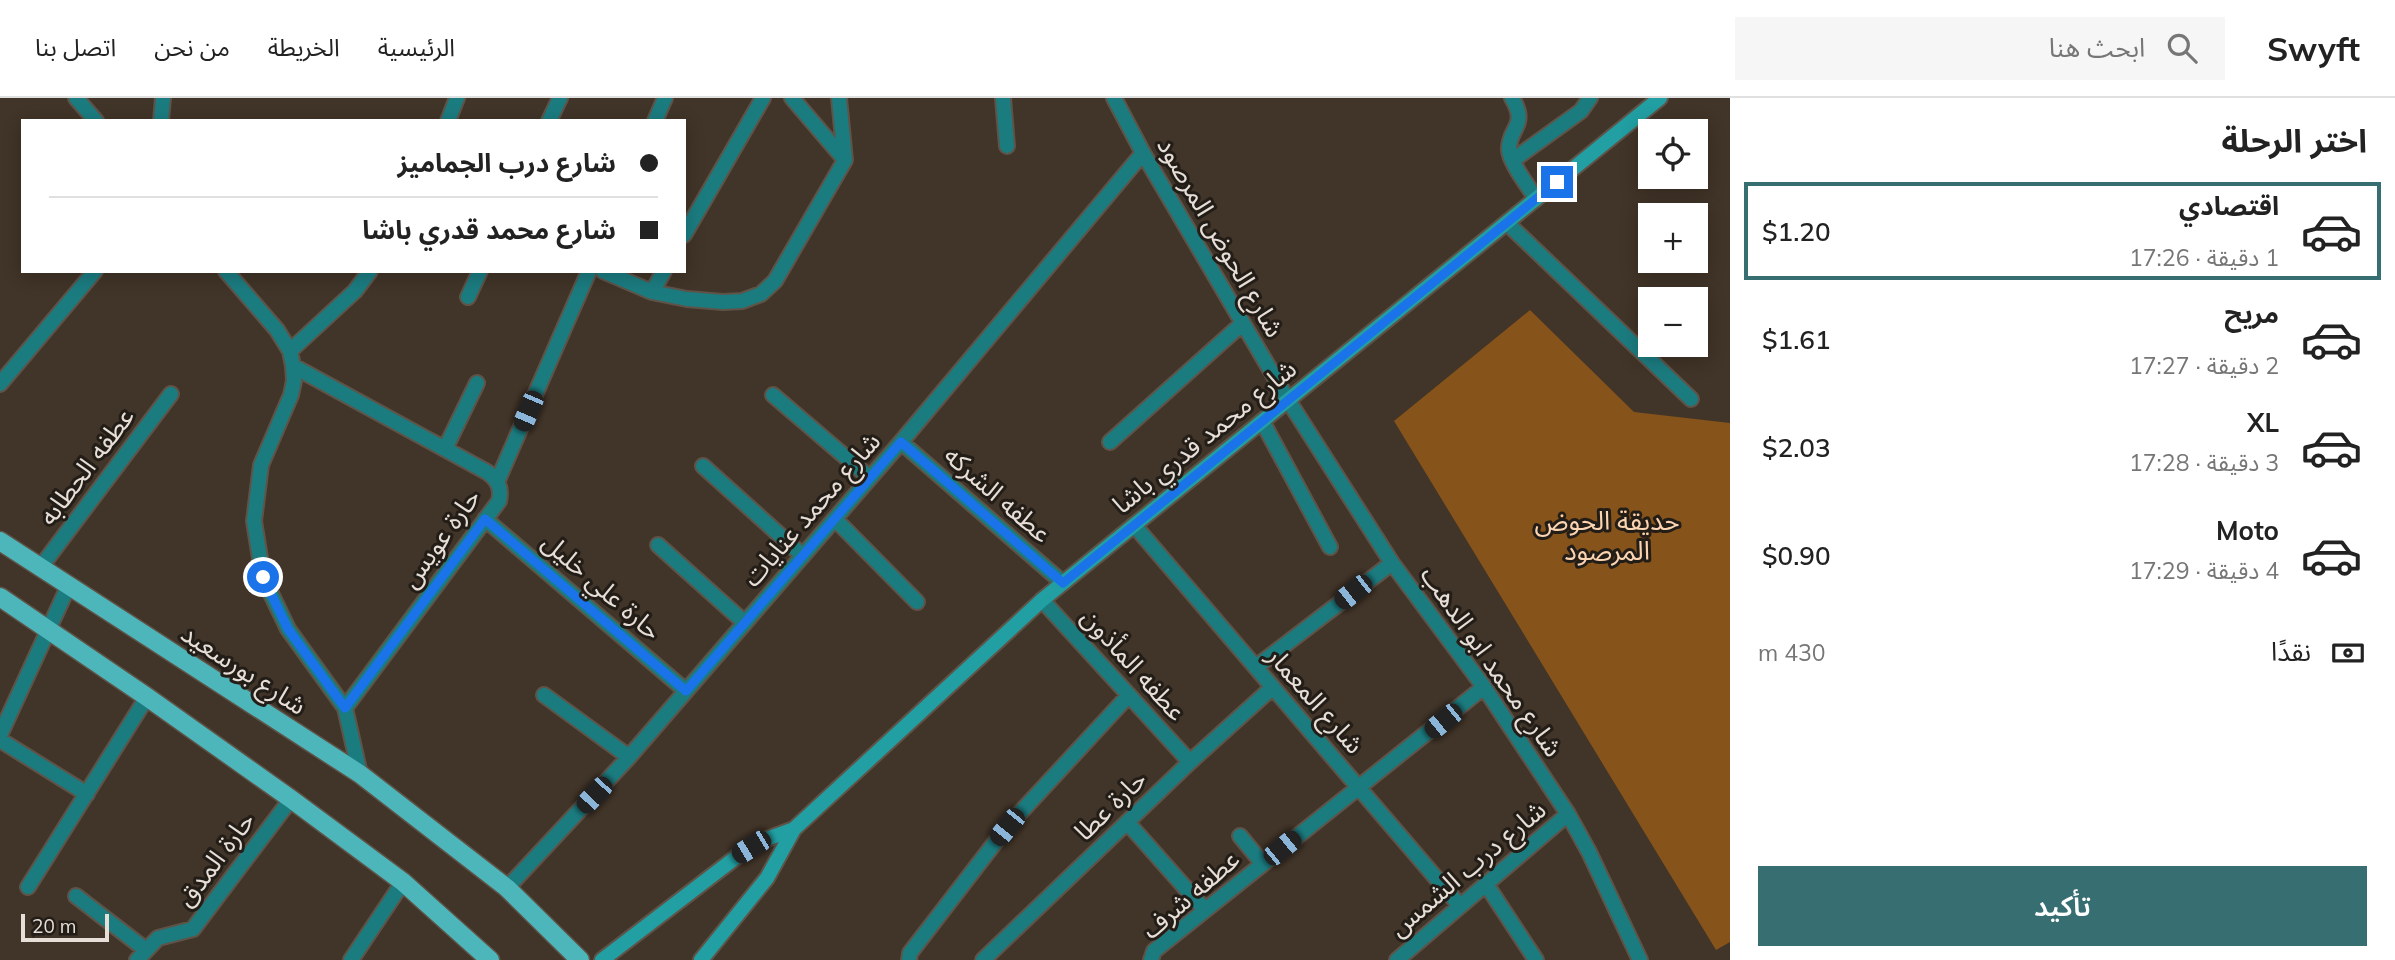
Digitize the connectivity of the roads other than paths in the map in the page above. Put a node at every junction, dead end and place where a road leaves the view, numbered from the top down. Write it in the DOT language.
graph roads {
  1 [pos="76,98"];
  2 [pos="163,98"];
  3 [pos="457,98"];
  4 [pos="560,98"];
  5 [pos="665,98"];
  6 [pos="763,98"];
  7 [pos="792,98"];
  8 [pos="839,98"];
  9 [pos="1003,98"];
  10 [pos="1114,98"];
  11 [pos="1512,98"];
  12 [pos="1590,98"];
  13 [pos="1660,98"];
  14 [pos="94,119"];
  15 [pos="161,119"];
  16 [pos="448,119"];
  17 [pos="550,119"];
  18 [pos="656,119"];
  19 [pos="1007,146"];
  20 [pos="1143,153"];
  21 [pos="845,160"];
  22 [pos="1513,160"];
  23 [pos="1536,199"];
  24 [pos="1507,223"];
  25 [pos="686,232"];
  26 [pos="93,273"];
  27 [pos="228,273"];
  28 [pos="368,273"];
  29 [pos="479,273"];
  30 [pos="588,273"];
  31 [pos="608,273"];
  32 [pos="663,273"];
  33 [pos="652,292"];
  34 [pos="468,297"];
  35 [pos="1243,323"];
  36 [pos="292,359"];
  37 [pos="477,383"];
  38 [pos="0,384"];
  39 [pos="171,394"];
  40 [pos="772,395"];
  41 [pos="1691,399"];
  42 [pos="1288,400"];
  43 [pos="1262,421"];
  44 [pos="901,442"];
  45 [pos="1110,442"];
  46 [pos="446,449"];
  47 [pos="703,466"];
  48 [pos="870,478"];
  49 [pos="497,482"];
  50 [pos="485,519"];
  51 [pos="835,519"];
  52 [pos="1134,525"];
  53 [pos="0,541"];
  54 [pos="658,545"];
  55 [pos="1330,547"];
  56 [pos="803,556"];
  57 [pos="1392,563"];
  58 [pos="40,568"];
  59 [pos="1063,583"];
  60 [pos="68,587"];
  61 [pos="0,597"];
  62 [pos="1042,600"];
  63 [pos="917,602"];
  64 [pos="745,623"];
  65 [pos="48,628"];
  66 [pos="1256,667"];
  67 [pos="1273,687"];
  68 [pos="1484,687"];
  69 [pos="686,691"];
  70 [pos="544,695"];
  71 [pos="1129,695"];
  72 [pos="147,697"];
  73 [pos="345,708"];
  74 [pos="0,738"];
  75 [pos="629,757"];
  76 [pos="1190,762"];
  77 [pos="360,774"];
  78 [pos="1359,788"];
  79 [pos="88,794"];
  80 [pos="291,799"];
  81 [pos="1568,814"];
  82 [pos="1127,822"];
  83 [pos="794,829"];
  84 [pos="1240,836"];
  85 [pos="1263,864"];
  86 [pos="403,882"];
  87 [pos="1486,884"];
  88 [pos="28,887"];
  89 [pos="507,888"];
  90 [pos="76,896"];
  91 [pos="1460,906"];
  92 [pos="1205,910"];
  93 [pos="141,955"];
  94 [pos="351,960"];
  95 [pos="490,960"];
  96 [pos="580,960"];
  97 [pos="602,960"];
  98 [pos="701,960"];
  99 [pos="909,960"];
  100 [pos="984,960"];
  101 [pos="1151,960"];
  102 [pos="1398,960"];
  103 [pos="1536,960"];
  104 [pos="1640,960"];
  1 -- 14 [label="street"];
  2 -- 15 [label="street"];
  3 -- 16 [label="street"];
  4 -- 17 [label="street"];
  5 -- 18 [label="street"];
  6 -- 25 [label="street"];
  7 -- 21 [label="street"];
  8 -- 21 [label="street"];
  9 -- 19 [label="street"];
  10 -- 20 [label="street, شارع الحوض المرصود"];
  11 -- 22 [label="street"];
  12 -- 22 [label="street"];
  13 -- 23 [label="street, شارع محمد قدري باشا"];
  20 -- 35 [label="street, شارع الحوض المرصود"];
  20 -- 44 [label="street, شارع محمد عنايات"];
  21 -- 33 [label="street"];
  22 -- 23 [label="street"];
  23 -- 24 [label="street, شارع محمد قدري باشا"];
  24 -- 41 [label="street"];
  24 -- 42 [label="street, شارع محمد قدري باشا"];
  26 -- 38 [label="street"];
  27 -- 36 [label="street"];
  28 -- 36 [label="street"];
  29 -- 34 [label="street"];
  30 -- 49 [label="street"];
  31 -- 33 [label="street"];
  32 -- 33 [label="street"];
  35 -- 42 [label="street, شارع الحوض المرصود"];
  35 -- 45 [label="street"];
  36 -- 46 [label="street, حارة عويس"];
  36 -- 73 [label="street"];
  37 -- 46 [label="street"];
  39 -- 58 [label="street, عطفه الحطابه"];
  40 -- 48 [label="street"];
  42 -- 43 [label="street, شارع محمد قدري باشا"];
  42 -- 57 [label="street, شارع محمد ابو الدهب"];
  43 -- 52 [label="street, شارع محمد قدري باشا"];
  43 -- 55 [label="street"];
  44 -- 48 [label="street, شارع محمد عنايات"];
  44 -- 59 [label="street, عطفه الشركه"];
  46 -- 49 [label="street, حارة عويس"];
  47 -- 56 [label="street"];
  48 -- 51 [label="street, شارع محمد عنايات"];
  49 -- 50 [label="street, حارة عويس"];
  50 -- 69 [label="street, حارة علي خليل"];
  50 -- 73 [label="street, حارة عويس"];
  51 -- 56 [label="street, شارع محمد عنايات"];
  51 -- 63 [label="street"];
  52 -- 59 [label="street, شارع محمد قدري باشا"];
  52 -- 66 [label="street, شارع المعمار"];
  53 -- 58 [label="main road, شارع بورسعيد"];
  54 -- 64 [label="street"];
  56 -- 64 [label="street, شارع محمد عنايات"];
  57 -- 66 [label="street"];
  57 -- 68 [label="street, شارع محمد ابو الدهب"];
  58 -- 60 [label="main road, شارع بورسعيد"];
  59 -- 62 [label="street, شارع محمد قدري باشا"];
  60 -- 65 [label="street"];
  60 -- 77 [label="main road, شارع بورسعيد"];
  61 -- 65 [label="main road"];
  62 -- 71 [label="street, عطفه المأذون"];
  62 -- 83 [label="street, شارع محمد قدري باشا"];
  64 -- 69 [label="street, شارع محمد عنايات"];
  65 -- 72 [label="main road"];
  65 -- 74 [label="street"];
  66 -- 67 [label="street, شارع المعمار"];
  67 -- 76 [label="street, حارة عطا"];
  67 -- 78 [label="street, شارع المعمار"];
  68 -- 78 [label="street, عطفه شرف"];
  68 -- 81 [label="street, شارع محمد ابو الدهب"];
  69 -- 75 [label="street, شارع محمد عنايات"];
  70 -- 75 [label="street"];
  71 -- 76 [label="street, عطفه المأذون"];
  71 -- 99 [label="street"];
  72 -- 79 [label="street"];
  72 -- 80 [label="main road"];
  73 -- 77 [label="street"];
  74 -- 79 [label="street"];
  75 -- 89 [label="street, شارع محمد عنايات"];
  76 -- 82 [label="street, حارة عطا"];
  77 -- 89 [label="main road, شارع بورسعيد"];
  78 -- 85 [label="street, عطفه شرف"];
  78 -- 91 [label="street, شارع المعمار"];
  79 -- 88 [label="street"];
  80 -- 86 [label="main road"];
  80 -- 93 [label="street, حارة المدق"];
  81 -- 87 [label="street, شارع درب الشمس"];
  81 -- 104 [label="street, شارع محمد ابو الدهب"];
  82 -- 92 [label="street"];
  82 -- 100 [label="street, حارة عطا"];
  83 -- 97 [label="street, شارع محمد قدري باشا"];
  83 -- 98 [label="street, شارع محمد قدري باشا"];
  84 -- 85 [label="street"];
  85 -- 92 [label="street, عطفه شرف"];
  86 -- 94 [label="street"];
  86 -- 95 [label="main road"];
  87 -- 91 [label="street, شارع درب الشمس"];
  87 -- 103 [label="street"];
  89 -- 96 [label="main road, شارع بورسعيد"];
  90 -- 93 [label="street"];
  91 -- 102 [label="street, شارع درب الشمس"];
  92 -- 101 [label="street, عطفه شرف"];
}
